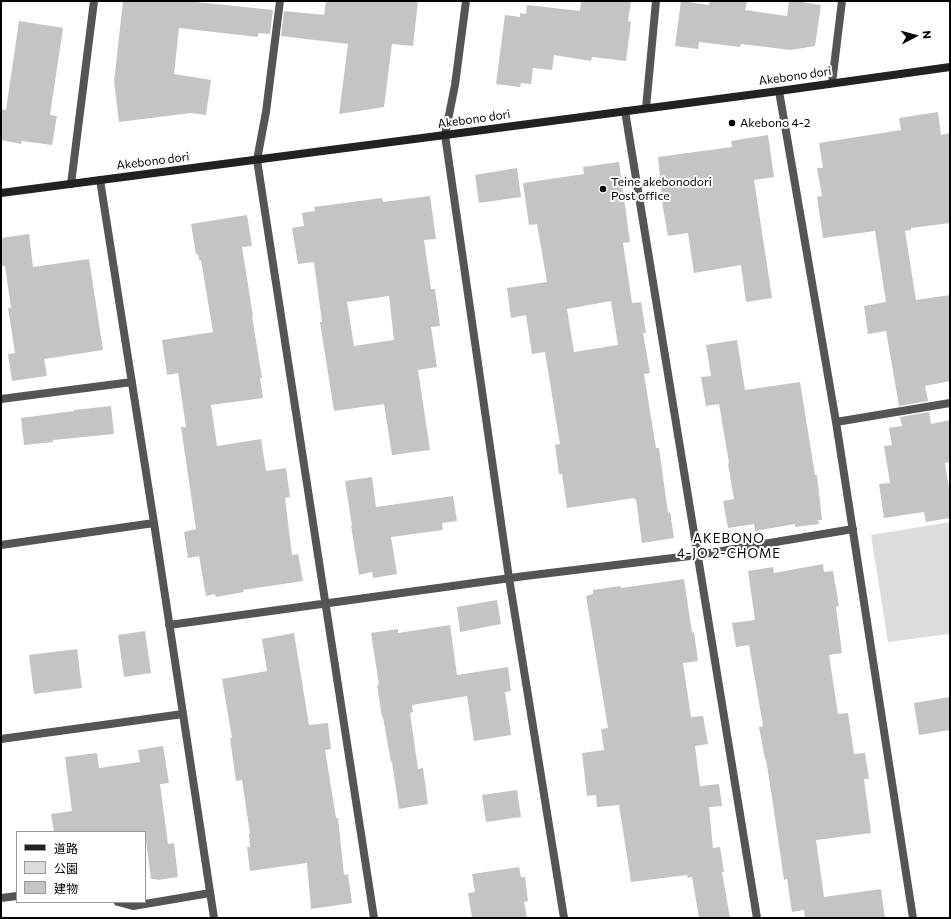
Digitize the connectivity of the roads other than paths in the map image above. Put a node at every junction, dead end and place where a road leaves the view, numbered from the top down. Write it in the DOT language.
graph roads {
  1 [pos="94,1"];
  2 [pos="280,1"];
  3 [pos="466,1"];
  4 [pos="656,1"];
  5 [pos="842,1"];
  6 [pos="950,67"];
  7 [pos="832,83"];
  8 [pos="779,91"];
  9 [pos="646,108"];
  10 [pos="625,111"];
  11 [pos="445,135"];
  12 [pos="257,160"];
  13 [pos="100,180"];
  14 [pos="71,184"];
  15 [pos="1,193"];
  16 [pos="132,382"];
  17 [pos="1,399"];
  18 [pos="950,403"];
  19 [pos="836,422"];
  20 [pos="154,523"];
  21 [pos="852,529"];
  22 [pos="1,545"];
  23 [pos="698,555"];
  24 [pos="509,578"];
  25 [pos="325,604"];
  26 [pos="170,625"];
  27 [pos="183,714"];
  28 [pos="1,739"];
  29 [pos="210,893"];
  30 [pos="16,896"];
  31 [pos="1,898"];
  32 [pos="122,903"];
  33 [pos="214,918"];
  34 [pos="374,918"];
  35 [pos="564,918"];
  36 [pos="757,918"];
  37 [pos="913,918"];
  1 -- 14 [label="street"];
  2 -- 12 [label="street"];
  3 -- 11 [label="street"];
  4 -- 9 [label="street"];
  5 -- 7 [label="street"];
  6 -- 7 [label="street, Akebono dori"];
  7 -- 8 [label="street, Akebono dori"];
  8 -- 9 [label="street, Akebono dori"];
  8 -- 19 [label="street"];
  9 -- 10 [label="street, Akebono dori"];
  10 -- 11 [label="street, Akebono dori"];
  10 -- 23 [label="street"];
  11 -- 12 [label="street, Akebono dori"];
  11 -- 24 [label="street"];
  12 -- 13 [label="street, Akebono dori"];
  12 -- 25 [label="street"];
  13 -- 14 [label="street, Akebono dori"];
  13 -- 16 [label="street"];
  14 -- 15 [label="street, Akebono dori"];
  16 -- 17 [label="street"];
  16 -- 20 [label="street"];
  18 -- 19 [label="street"];
  19 -- 21 [label="street"];
  20 -- 22 [label="street"];
  20 -- 26 [label="street"];
  21 -- 23 [label="street"];
  21 -- 37 [label="street"];
  23 -- 24 [label="street"];
  23 -- 36 [label="street"];
  24 -- 25 [label="street"];
  24 -- 35 [label="street"];
  25 -- 26 [label="street"];
  25 -- 34 [label="street"];
  26 -- 27 [label="street"];
  27 -- 28 [label="street"];
  27 -- 29 [label="street"];
  29 -- 32 [label="street"];
  29 -- 33 [label="street"];
  30 -- 31 [label="street"];
}
